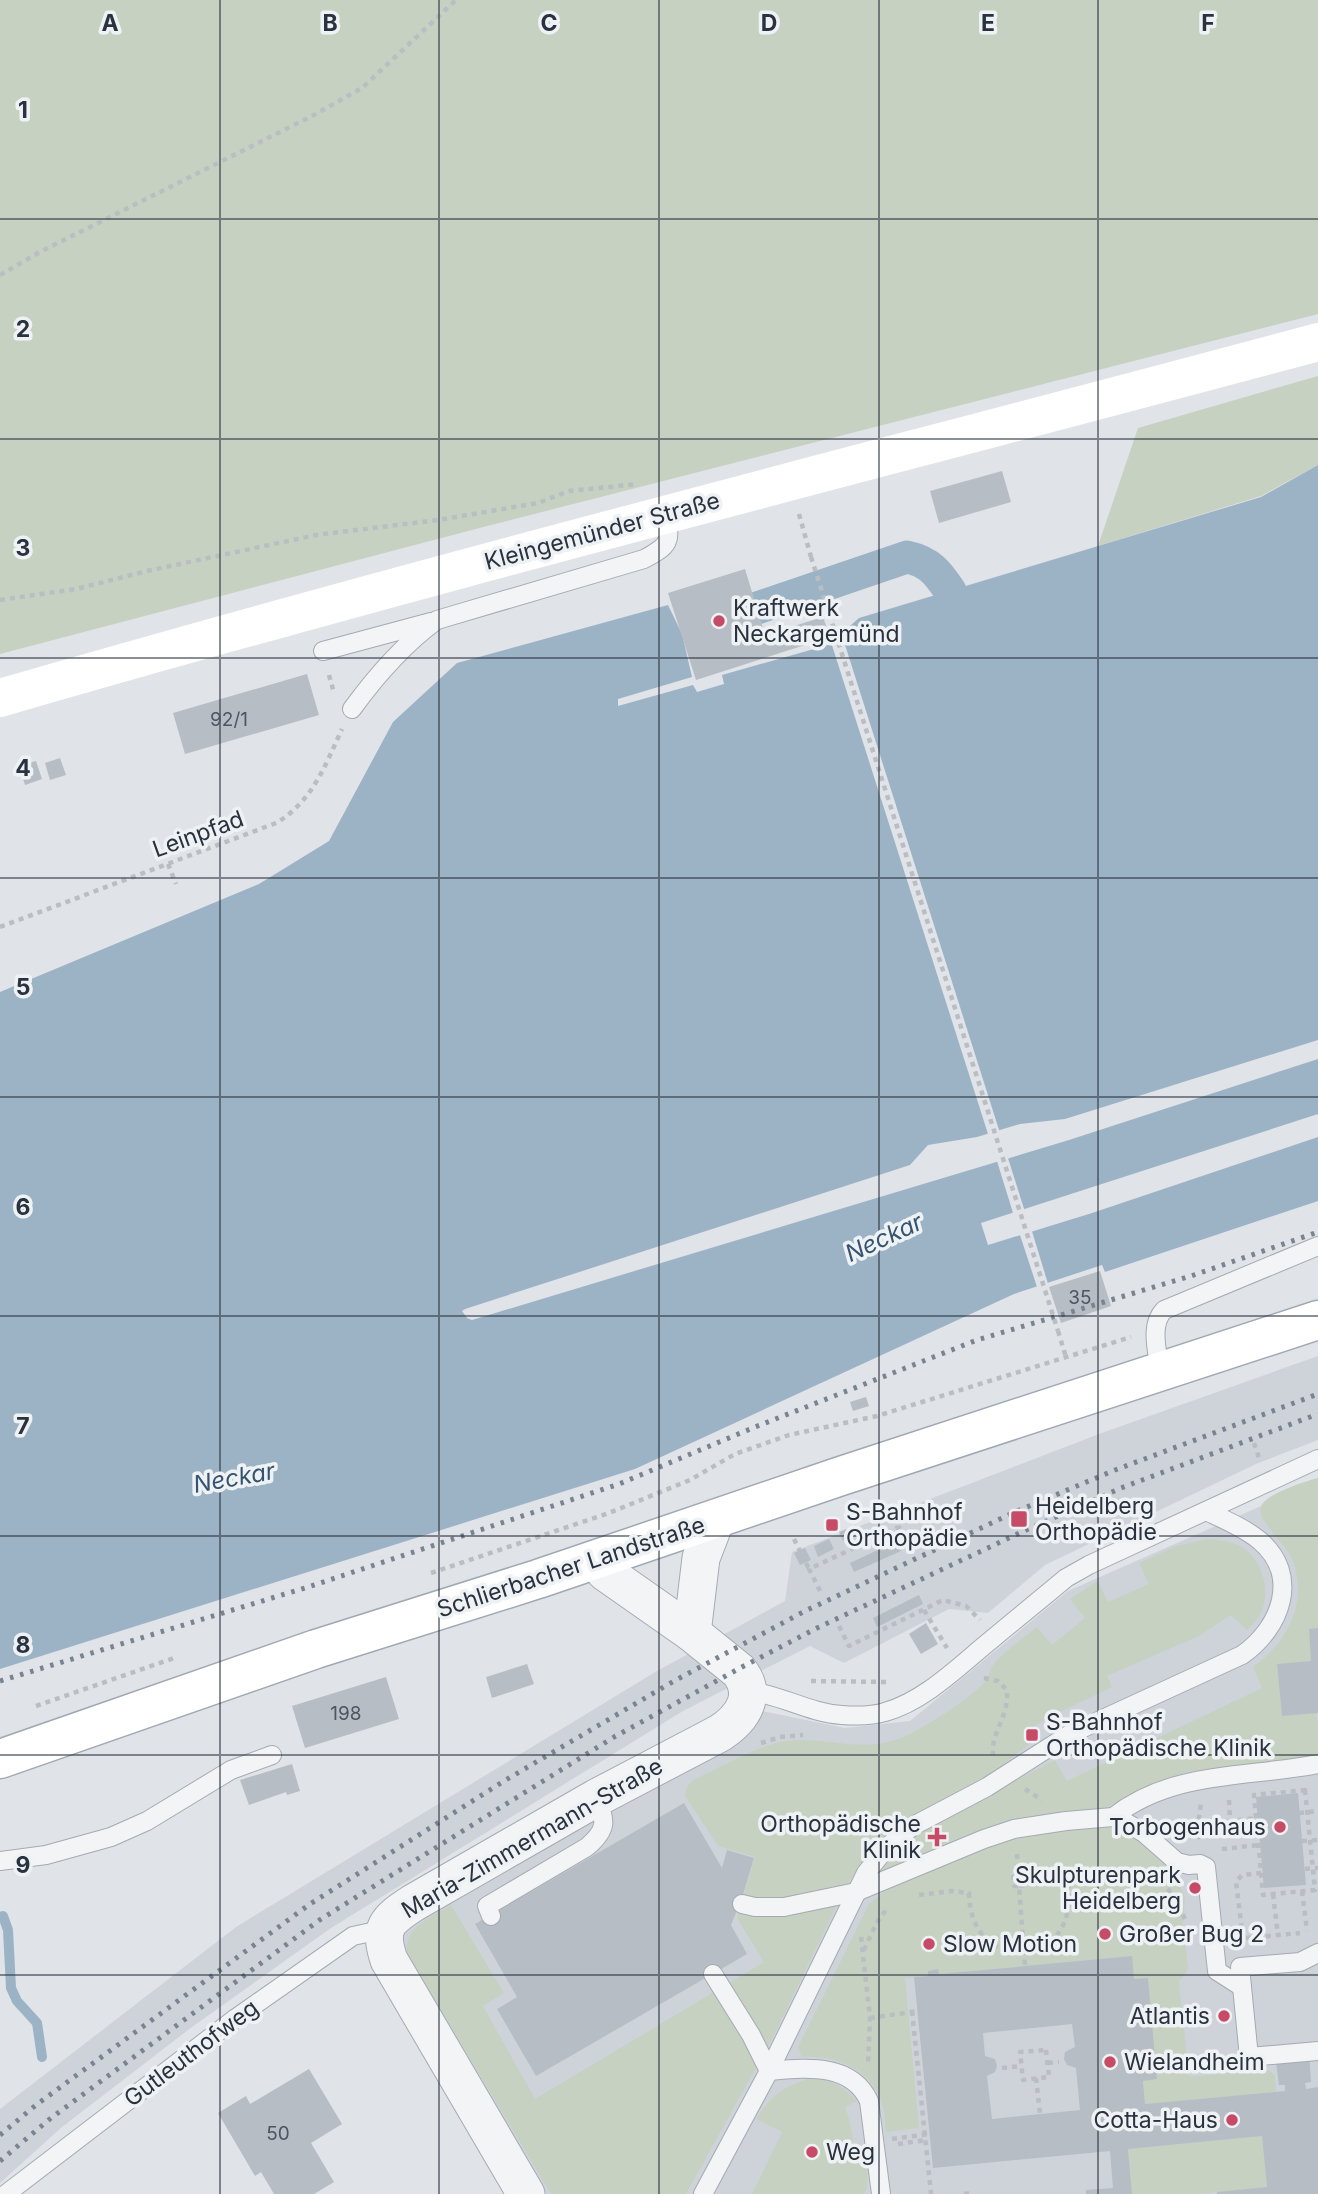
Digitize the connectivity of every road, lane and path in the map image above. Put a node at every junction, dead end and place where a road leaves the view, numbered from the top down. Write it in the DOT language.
graph roads {
  1 [pos="456,0"];
  2 [pos="0,275"];
  3 [pos="1318,342"];
  4 [pos="790,481"];
  5 [pos="664,513"];
  6 [pos="0,600"];
  7 [pos="437,620"];
  8 [pos="323,651"];
  9 [pos="0,698"];
  10 [pos="352,709"];
  11 [pos="168,864"];
  12 [pos="176,884"];
  13 [pos="0,927"];
  14 [pos="1318,1246"];
  15 [pos="1318,1320"];
  16 [pos="1155,1329"];
  17 [pos="1066,1357"];
  18 [pos="1152,1375"];
  19 [pos="1318,1459"];
  20 [pos="690,1480"];
  21 [pos="890,1506"];
  22 [pos="1206,1511"];
  23 [pos="716,1519"];
  24 [pos="794,1539"];
  25 [pos="800,1550"];
  26 [pos="599,1558"];
  27 [pos="806,1563"];
  28 [pos="809,1569"];
  29 [pos="820,1591"];
  30 [pos="839,1626"];
  31 [pos="692,1633"];
  32 [pos="993,1637"];
  33 [pos="948,1649"];
  34 [pos="937,1656"];
  35 [pos="984,1678"];
  36 [pos="803,1679"];
  37 [pos="895,1681"];
  38 [pos="749,1691"];
  39 [pos="272,1755"];
  40 [pos="995,1758"];
  41 [pos="0,1759"];
  42 [pos="1318,1764"];
  43 [pos="1202,1778"];
  44 [pos="596,1798"];
  45 [pos="1318,1811"];
  46 [pos="1307,1812"];
  47 [pos="1299,1813"];
  48 [pos="1113,1817"];
  49 [pos="1256,1818"];
  50 [pos="1198,1825"];
  51 [pos="1318,1840"];
  52 [pos="1302,1841"];
  53 [pos="1310,1841"];
  54 [pos="1260,1845"];
  55 [pos="1017,1856"];
  56 [pos="1204,1857"];
  57 [pos="0,1861"];
  58 [pos="1315,1868"];
  59 [pos="1305,1869"];
  60 [pos="1261,1873"];
  61 [pos="1302,1891"];
  62 [pos="856,1892"];
  63 [pos="1273,1894"];
  64 [pos="909,1898"];
  65 [pos="898,1902"];
  66 [pos="742,1904"];
  67 [pos="848,1911"];
  68 [pos="491,1916"];
  69 [pos="1212,1917"];
  70 [pos="385,1929"];
  71 [pos="1318,1931"];
  72 [pos="1307,1932"];
  73 [pos="1278,1935"];
  74 [pos="1243,1938"];
  75 [pos="1214,1941"];
  76 [pos="864,1950"];
  77 [pos="1024,1952"];
  78 [pos="1318,1953"];
  79 [pos="1025,1966"];
  80 [pos="713,1973"];
  81 [pos="1242,1987"];
  82 [pos="870,2018"];
  83 [pos="1318,2051"];
  84 [pos="1059,2062"];
  85 [pos="1048,2063"];
  86 [pos="1022,2066"];
  87 [pos="1002,2068"];
  88 [pos="769,2071"];
  89 [pos="1036,2078"];
  90 [pos="862,2088"];
  91 [pos="1040,2114"];
  92 [pos="929,2134"];
  93 [pos="892,2139"];
  94 [pos="971,2193"];
  95 [pos="6,2194"];
  96 [pos="526,2194"];
  97 [pos="703,2194"];
  98 [pos="881,2194"];
  99 [pos="931,2194"];
  100 [pos="964,2194"];
  1 -- 2 [label="path"];
  3 -- 4 [label="main road, Kleingemünder Straße"];
  4 -- 5 [label="main road, Kleingemünder Straße"];
  4 -- 17 [label="path, bridge"];
  5 -- 6 [label="path"];
  5 -- 7 [label="lane"];
  5 -- 9 [label="main road, Kleingemünder Straße"];
  7 -- 8 [label="lane"];
  7 -- 10 [label="lane"];
  8 -- 10 [label="path"];
  10 -- 11 [label="path, Leinpfad"];
  11 -- 12 [label="path"];
  11 -- 13 [label="path, Leinpfad"];
  14 -- 16 [label="lane"];
  15 -- 18 [label="main road, Schlierbacher Landstraße"];
  16 -- 17 [label="path"];
  16 -- 18 [label="lane"];
  17 -- 20 [label="path"];
  18 -- 23 [label="main road, Schlierbacher Landstraße"];
  19 -- 22 [label="lane"];
  21 -- 28 [label="path"];
  22 -- 32 [label="lane"];
  22 -- 62 [label="lane"];
  23 -- 26 [label="main road, Schlierbacher Landstraße"];
  23 -- 31 [label="street"];
  24 -- 25 [label="path"];
  26 -- 31 [label="street"];
  26 -- 41 [label="main road, Schlierbacher Landstraße"];
  27 -- 28 [label="path"];
  28 -- 29 [label="path"];
  30 -- 32 [label="path"];
  31 -- 38 [label="street"];
  32 -- 38 [label="lane"];
  33 -- 34 [label="path"];
  35 -- 40 [label="path"];
  36 -- 37 [label="path"];
  38 -- 44 [label="street, Maria-Zimmermann-Straße"];
  39 -- 57 [label="lane"];
  42 -- 43 [label="lane"];
  43 -- 48 [label="lane"];
  43 -- 50 [label="path"];
  44 -- 68 [label="lane"];
  44 -- 70 [label="street, Maria-Zimmermann-Straße"];
  45 -- 46 [label="path"];
  46 -- 47 [label="path"];
  46 -- 49 [label="path"];
  46 -- 53 [label="path"];
  48 -- 56 [label="lane"];
  48 -- 62 [label="lane"];
  49 -- 50 [label="path"];
  49 -- 54 [label="path"];
  50 -- 56 [label="path"];
  51 -- 53 [label="path"];
  52 -- 53 [label="path"];
  53 -- 58 [label="path"];
  54 -- 56 [label="path"];
  54 -- 60 [label="path"];
  55 -- 77 [label="path"];
  56 -- 69 [label="lane"];
  58 -- 59 [label="path"];
  58 -- 61 [label="path"];
  60 -- 63 [label="path"];
  60 -- 74 [label="path"];
  61 -- 63 [label="path"];
  61 -- 72 [label="path"];
  62 -- 66 [label="lane"];
  62 -- 67 [label="lane"];
  63 -- 73 [label="path"];
  64 -- 77 [label="path"];
  65 -- 76 [label="path"];
  67 -- 76 [label="path"];
  67 -- 88 [label="lane"];
  69 -- 75 [label="lane"];
  69 -- 77 [label="path"];
  70 -- 95 [label="lane, Gutleuthofweg"];
  70 -- 96 [label="street, Maria-Zimmermann-Straße"];
  71 -- 72 [label="path"];
  72 -- 73 [label="path"];
  73 -- 74 [label="path"];
  74 -- 75 [label="path"];
  75 -- 81 [label="lane"];
  76 -- 82 [label="path"];
  77 -- 79 [label="path"];
  78 -- 81 [label="lane"];
  80 -- 88 [label="lane"];
  81 -- 83 [label="lane"];
  82 -- 90 [label="path"];
  82 -- 99 [label="path"];
  84 -- 85 [label="path"];
  85 -- 86 [label="path"];
  85 -- 89 [label="path"];
  86 -- 87 [label="path"];
  86 -- 89 [label="path"];
  88 -- 90 [label="lane"];
  88 -- 97 [label="lane"];
  89 -- 91 [label="path"];
  90 -- 98 [label="lane"];
  92 -- 93 [label="path, bridge"];
  94 -- 100 [label="path"];
}
